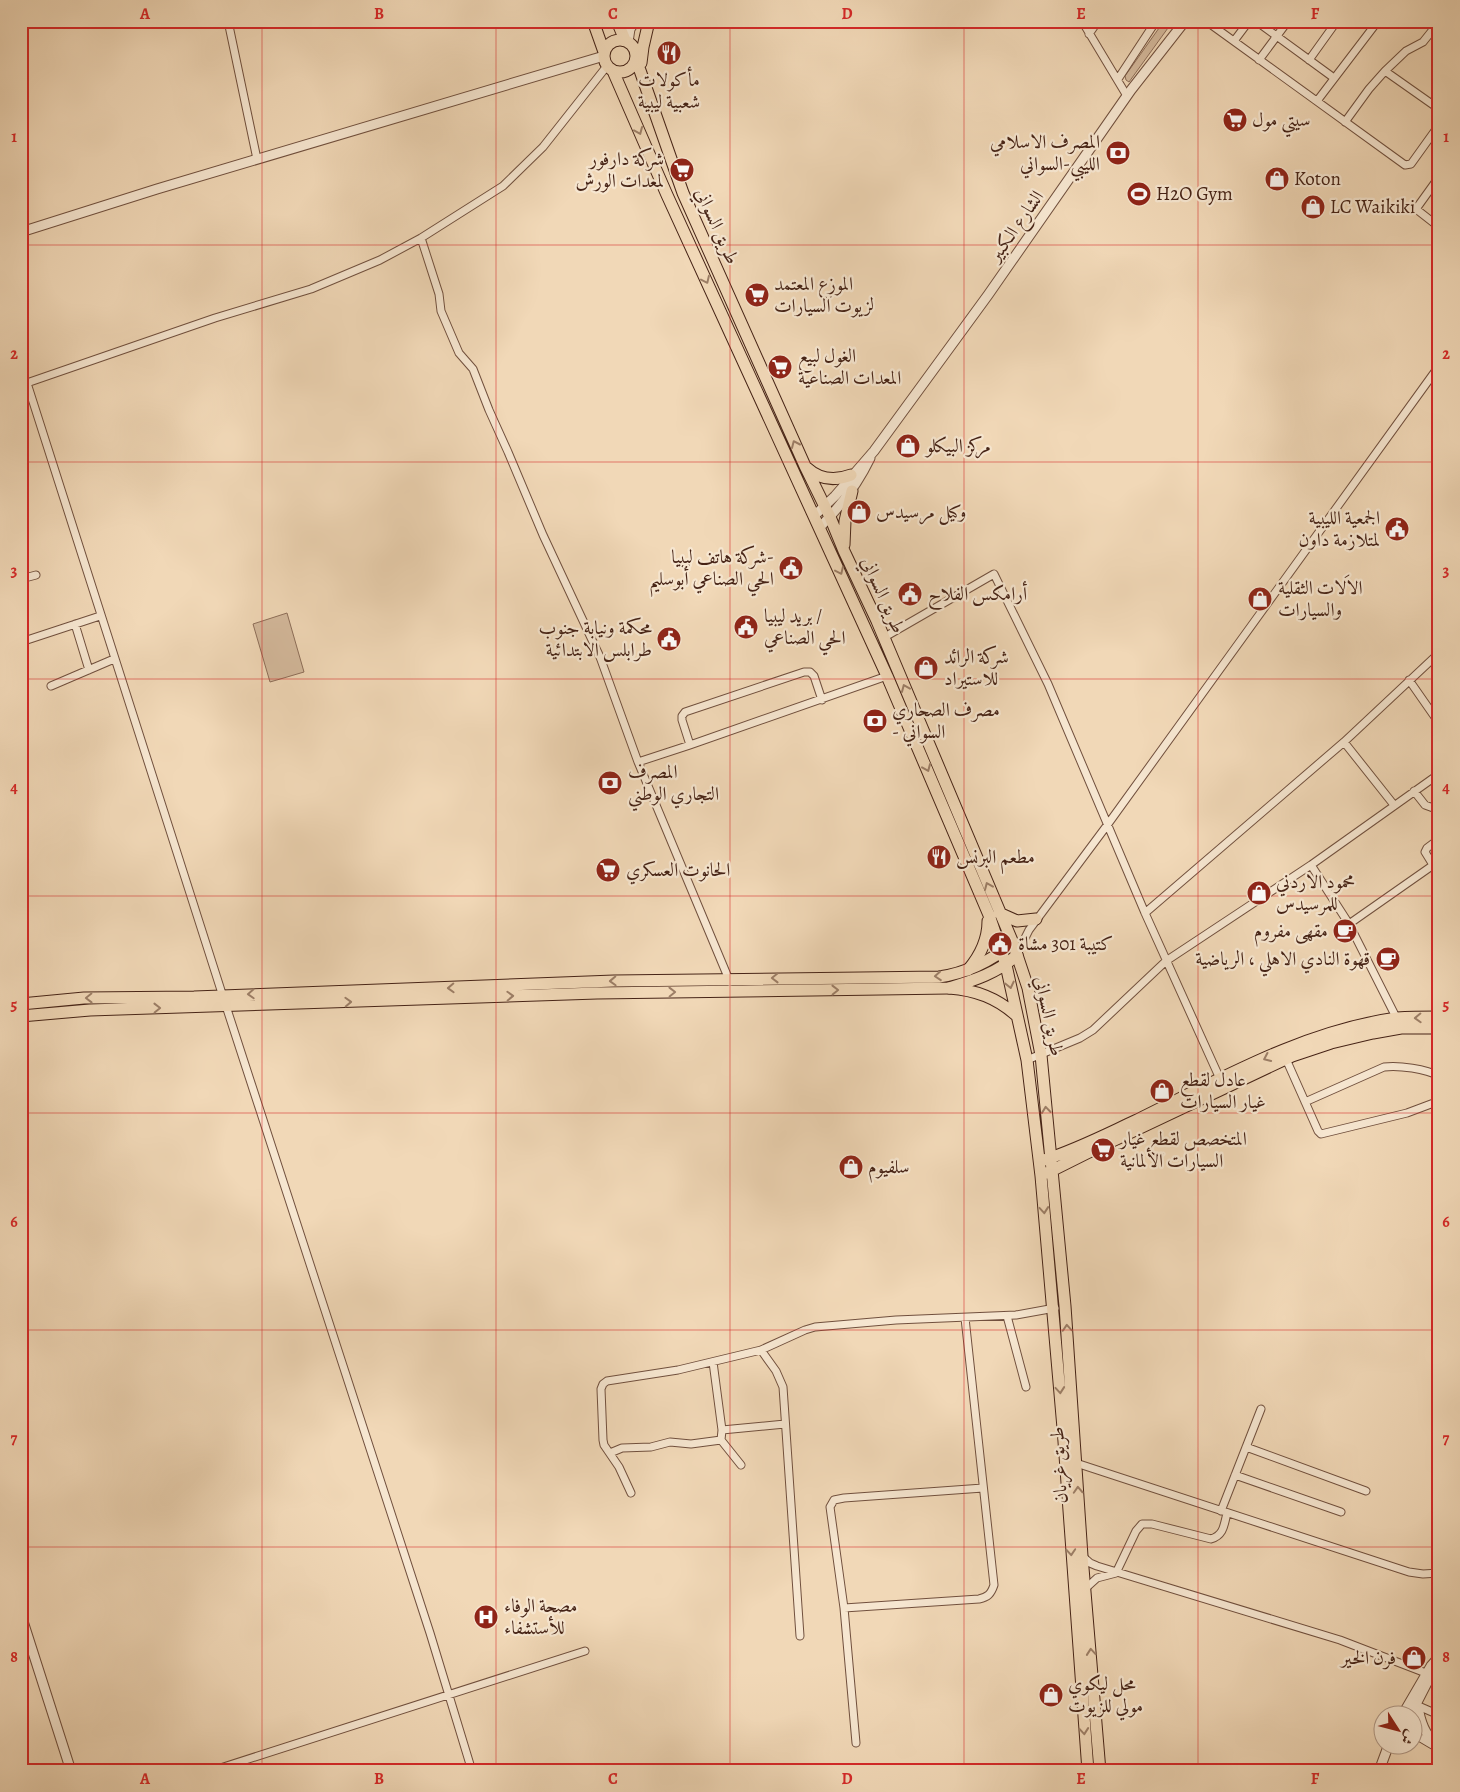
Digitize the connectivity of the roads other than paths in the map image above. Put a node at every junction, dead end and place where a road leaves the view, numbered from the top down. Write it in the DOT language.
graph roads {
  1 [pos="228,21"];
  2 [pos="592,21"];
  3 [pos="617,21"];
  4 [pos="635,21"];
  5 [pos="649,21"];
  6 [pos="1082,21"];
  7 [pos="1098,21"];
  8 [pos="1156,21"];
  9 [pos="1185,21"];
  10 [pos="1206,21"];
  11 [pos="1249,21"];
  12 [pos="1256,21"];
  13 [pos="1288,21"];
  14 [pos="1337,21"];
  15 [pos="1378,21"];
  16 [pos="1439,22"];
  17 [pos="1089,34"];
  18 [pos="1276,36"];
  19 [pos="627,41"];
  20 [pos="1234,41"];
  21 [pos="636,59"];
  22 [pos="1259,60"];
  23 [pos="1309,60"];
  24 [pos="607,61"];
  25 [pos="1385,71"];
  26 [pos="641,73"];
  27 [pos="1334,78"];
  28 [pos="1118,79"];
  29 [pos="1127,96"];
  30 [pos="1317,101"];
  31 [pos="1439,109"];
  32 [pos="1345,122"];
  33 [pos="1439,125"];
  34 [pos="257,159"];
  35 [pos="1439,177"];
  36 [pos="1439,227"];
  37 [pos="21,232"];
  38 [pos="421,238"];
  39 [pos="1439,366"];
  40 [pos="24,384"];
  41 [pos="874,451"];
  42 [pos="805,466"];
  43 [pos="851,475"];
  44 [pos="852,491"];
  45 [pos="827,511"];
  46 [pos="814,516"];
  47 [pos="820,527"];
  48 [pos="844,551"];
  49 [pos="36,575"];
  50 [pos="21,579"];
  51 [pos="100,616"];
  52 [pos="75,624"];
  53 [pos="883,638"];
  54 [pos="21,642"];
  55 [pos="1439,654"];
  56 [pos="114,659"];
  57 [pos="89,670"];
  58 [pos="887,676"];
  59 [pos="1409,680"];
  60 [pos="51,686"];
  61 [pos="822,700"];
  62 [pos="1439,723"];
  63 [pos="1344,742"];
  64 [pos="690,746"];
  65 [pos="638,762"];
  66 [pos="1439,774"];
  67 [pos="1414,791"];
  68 [pos="1394,805"];
  69 [pos="1439,812"];
  70 [pos="1108,824"];
  71 [pos="1439,839"];
  72 [pos="1436,863"];
  73 [pos="1310,864"];
  74 [pos="1144,913"];
  75 [pos="994,914"];
  76 [pos="1036,919"];
  77 [pos="1349,924"];
  78 [pos="1029,930"];
  79 [pos="1013,942"];
  80 [pos="1001,952"];
  81 [pos="1017,955"];
  82 [pos="1166,960"];
  83 [pos="1006,965"];
  84 [pos="968,970"];
  85 [pos="729,979"];
  86 [pos="950,988"];
  87 [pos="735,991"];
  88 [pos="225,1001"];
  89 [pos="21,1004"];
  90 [pos="21,1016"];
  91 [pos="1017,1016"];
  92 [pos="1439,1017"];
  93 [pos="1399,1023"];
  94 [pos="1439,1028"];
  95 [pos="1041,1055"];
  96 [pos="1286,1059"];
  97 [pos="1027,1060"];
  98 [pos="1439,1076"];
  99 [pos="1222,1084"];
  100 [pos="1439,1101"];
  101 [pos="1305,1102"];
  102 [pos="1051,1158"];
  103 [pos="1040,1162"];
  104 [pos="1053,1171"];
  105 [pos="1041,1176"];
  106 [pos="1065,1306"];
  107 [pos="1052,1309"];
  108 [pos="1006,1316"];
  109 [pos="965,1318"];
  110 [pos="760,1350"];
  111 [pos="713,1362"];
  112 [pos="1026,1388"];
  113 [pos="1261,1409"];
  114 [pos="785,1424"];
  115 [pos="722,1430"];
  116 [pos="721,1440"];
  117 [pos="1246,1446"];
  118 [pos="610,1453"];
  119 [pos="1076,1463"];
  120 [pos="741,1465"];
  121 [pos="1235,1475"];
  122 [pos="982,1488"];
  123 [pos="1366,1491"];
  124 [pos="631,1493"];
  125 [pos="1224,1512"];
  126 [pos="1341,1512"];
  127 [pos="1082,1556"];
  128 [pos="1116,1573"];
  129 [pos="1439,1573"];
  130 [pos="1086,1588"];
  131 [pos="844,1608"];
  132 [pos="21,1615"];
  133 [pos="800,1636"];
  134 [pos="585,1652"];
  135 [pos="1434,1667"];
  136 [pos="448,1696"];
  137 [pos="1410,1704"];
  138 [pos="1416,1704"];
  139 [pos="1422,1712"];
  140 [pos="1439,1715"];
  141 [pos="1422,1726"];
  142 [pos="1422,1739"];
  143 [pos="856,1743"];
  144 [pos="1439,1749"];
  145 [pos="1386,1754"];
  146 [pos="72,1771"];
  147 [pos="211,1771"];
  148 [pos="472,1771"];
  149 [pos="1088,1771"];
  150 [pos="1100,1771"];
  151 [pos="1379,1771"];
  1 -- 34 [label="street"];
  2 -- 24 [label="main road, طريق السواني"];
  3 -- 19 [label="main road"];
  4 -- 19 [label="street"];
  5 -- 26 [label="main road"];
  6 -- 17 [label="street"];
  7 -- 17 [label="street"];
  8 -- 28 [label="street"];
  9 -- 29 [label="street, الشارع الكبير"];
  10 -- 20 [label="street"];
  11 -- 20 [label="street"];
  12 -- 18 [label="street"];
  13 -- 18 [label="street"];
  14 -- 23 [label="street"];
  15 -- 27 [label="street"];
  16 -- 25 [label="street"];
  17 -- 28 [label="street"];
  18 -- 22 [label="street"];
  18 -- 23 [label="street"];
  19 -- 21 [label="main road"];
  19 -- 24 [label="main road"];
  20 -- 22 [label="street"];
  21 -- 24 [label="main road"];
  21 -- 26 [label="main road, طريق السواني"];
  22 -- 30 [label="street"];
  23 -- 27 [label="street"];
  24 -- 34 [label="street"];
  24 -- 38 [label="street"];
  24 -- 46 [label="main road, طريق السواني, one-way"];
  25 -- 31 [label="street"];
  25 -- 32 [label="street"];
  42 -- 26 [label="main road, طريق السواني, one-way"];
  27 -- 30 [label="street"];
  28 -- 29 [label="street"];
  29 -- 41 [label="street, الشارع الكبير"];
  30 -- 32 [label="street"];
  32 -- 33 [label="street"];
  34 -- 37 [label="street"];
  35 -- 36 [label="street"];
  38 -- 40 [label="street"];
  38 -- 65 [label="street"];
  39 -- 70 [label="street"];
  40 -- 51 [label="street"];
  41 -- 43 [label="street, الشارع الكبير"];
  41 -- 44 [label="street, الشارع الكبير"];
  42 -- 43 [label="main road"];
  42 -- 45 [label="main road, طريق السواني"];
  43 -- 45 [label="street, الشارع الكبير"];
  44 -- 45 [label="street, الشارع الكبير"];
  44 -- 48 [label="main road"];
  45 -- 46 [label="street, الشارع الكبير"];
  45 -- 47 [label="street, الشارع الكبير"];
  45 -- 48 [label="main road, طريق السواني"];
  46 -- 47 [label="main road, طريق السواني"];
  47 -- 58 [label="main road, طريق السواني, one-way"];
  48 -- 53 [label="main road, طريق السواني"];
  49 -- 50 [label="street"];
  51 -- 52 [label="street"];
  51 -- 56 [label="street"];
  52 -- 54 [label="street"];
  52 -- 57 [label="street"];
  53 -- 70 [label="street"];
  75 -- 53 [label="main road, طريق السواني, one-way"];
  55 -- 59 [label="street"];
  56 -- 57 [label="street"];
  56 -- 88 [label="street"];
  57 -- 60 [label="street"];
  58 -- 61 [label="street"];
  58 -- 75 [label="main road, طريق السواني, one-way"];
  59 -- 62 [label="street"];
  59 -- 63 [label="street"];
  61 -- 64 [label="street"];
  61 -- 64 [label="street"];
  63 -- 68 [label="street"];
  63 -- 74 [label="street"];
  64 -- 65 [label="street"];
  65 -- 85 [label="street"];
  66 -- 67 [label="street"];
  67 -- 68 [label="street"];
  67 -- 69 [label="street"];
  68 -- 73 [label="street"];
  70 -- 74 [label="street"];
  70 -- 76 [label="street"];
  71 -- 72 [label="street"];
  72 -- 77 [label="street"];
  73 -- 77 [label="street"];
  73 -- 82 [label="street"];
  74 -- 82 [label="street"];
  75 -- 76 [label="main road"];
  75 -- 79 [label="main road, طريق السواني"];
  75 -- 80 [label="main road, طريق السواني"];
  75 -- 84 [label="main road"];
  76 -- 78 [label="street"];
  77 -- 93 [label="street"];
  78 -- 79 [label="street"];
  78 -- 81 [label="street"];
  79 -- 80 [label="main road"];
  79 -- 81 [label="main road, طريق السواني"];
  80 -- 83 [label="main road, طريق السواني"];
  80 -- 84 [label="main road"];
  81 -- 83 [label="main road"];
  81 -- 95 [label="main road, طريق السواني"];
  82 -- 95 [label="street"];
  82 -- 99 [label="street"];
  83 -- 86 [label="main road"];
  83 -- 91 [label="main road, طريق السواني, one-way"];
  84 -- 85 [label="main road, one-way"];
  85 -- 87 [label="street"];
  85 -- 88 [label="main road, one-way"];
  87 -- 86 [label="main road, one-way"];
  86 -- 91 [label="main road"];
  88 -- 87 [label="main road, one-way"];
  88 -- 89 [label="main road, one-way"];
  90 -- 88 [label="main road, one-way"];
  88 -- 136 [label="street"];
  91 -- 97 [label="main road, طريق السواني"];
  92 -- 93 [label="main road, one-way"];
  93 -- 94 [label="main road"];
  93 -- 96 [label="main road"];
  93 -- 99 [label="main road, one-way"];
  95 -- 97 [label="street"];
  102 -- 95 [label="main road, طريق السواني, one-way"];
  96 -- 99 [label="main road"];
  96 -- 101 [label="street"];
  97 -- 103 [label="main road, طريق السواني"];
  98 -- 101 [label="street"];
  99 -- 102 [label="main road"];
  99 -- 104 [label="main road"];
  100 -- 101 [label="street"];
  102 -- 103 [label="main road"];
  102 -- 104 [label="main road, طريق غريان"];
  103 -- 105 [label="main road, طريق غريان"];
  104 -- 105 [label="main road"];
  104 -- 106 [label="main road, طريق غريان"];
  105 -- 107 [label="main road, طريق غريان, one-way"];
  106 -- 107 [label="street"];
  119 -- 106 [label="main road, طريق غريان, one-way"];
  107 -- 108 [label="street"];
  107 -- 149 [label="main road, طريق غريان, one-way"];
  108 -- 109 [label="street"];
  108 -- 112 [label="street"];
  109 -- 110 [label="street"];
  109 -- 122 [label="street"];
  110 -- 111 [label="street"];
  110 -- 114 [label="street"];
  111 -- 115 [label="street"];
  111 -- 118 [label="street"];
  113 -- 117 [label="street"];
  114 -- 115 [label="street"];
  114 -- 133 [label="street"];
  115 -- 116 [label="street"];
  116 -- 118 [label="street"];
  116 -- 120 [label="street"];
  117 -- 121 [label="street"];
  117 -- 123 [label="street"];
  118 -- 124 [label="street"];
  119 -- 125 [label="street"];
  127 -- 119 [label="main road, طريق غريان, one-way"];
  121 -- 125 [label="street"];
  121 -- 126 [label="street"];
  122 -- 131 [label="street"];
  122 -- 131 [label="street"];
  125 -- 128 [label="street"];
  125 -- 129 [label="street"];
  127 -- 128 [label="street"];
  127 -- 130 [label="main road, طريق غريان"];
  128 -- 130 [label="street"];
  128 -- 135 [label="street"];
  150 -- 130 [label="main road, طريق غريان, one-way"];
  131 -- 143 [label="street"];
  132 -- 146 [label="street"];
  134 -- 136 [label="street"];
  135 -- 137 [label="street"];
  135 -- 138 [label="street"];
  136 -- 147 [label="street"];
  136 -- 148 [label="street"];
  139 -- 140 [label="street"];
  141 -- 144 [label="street"];
  142 -- 144 [label="street"];
  145 -- 151 [label="street"];
}
